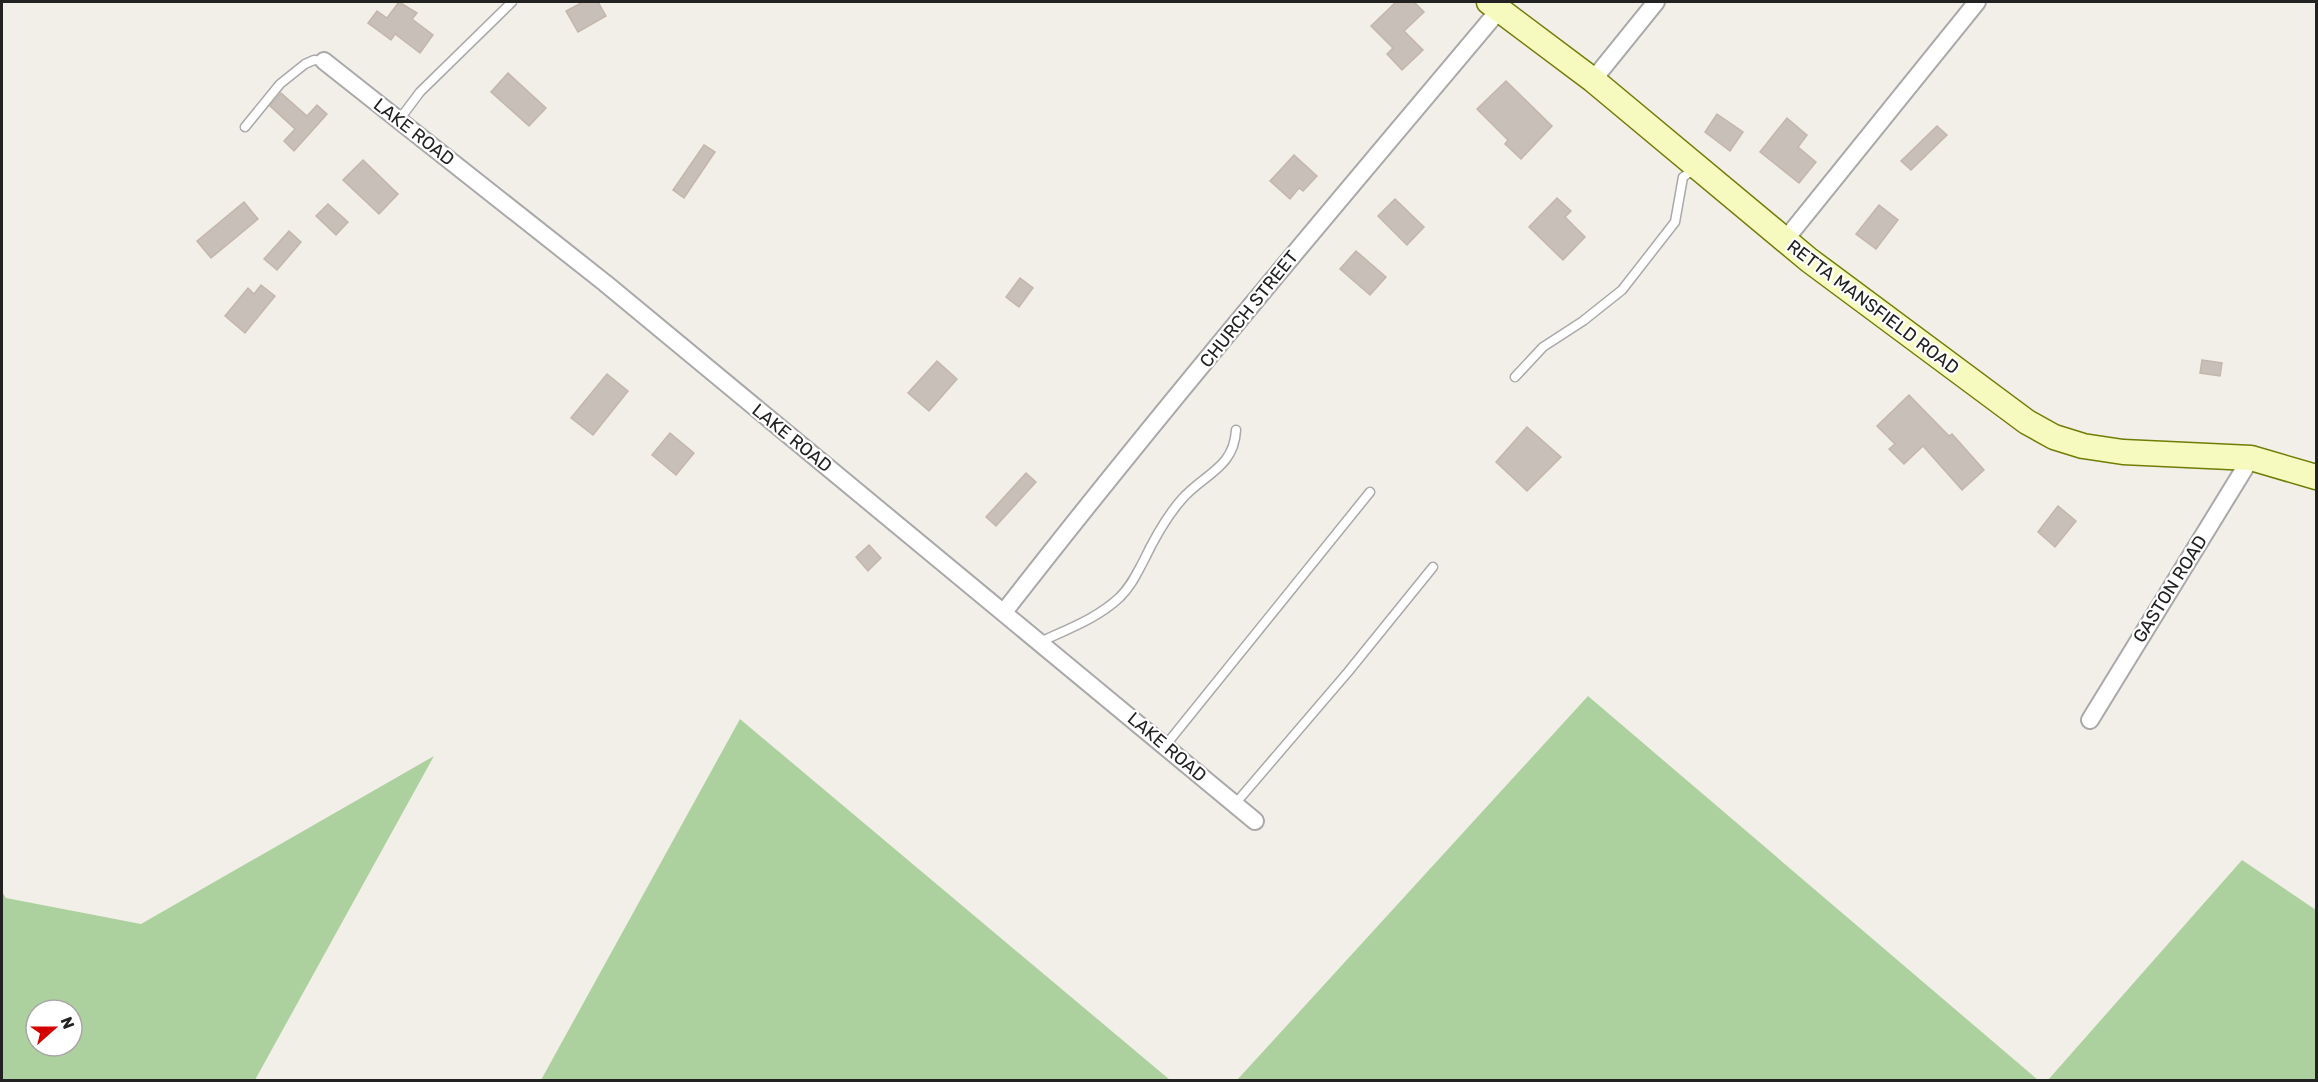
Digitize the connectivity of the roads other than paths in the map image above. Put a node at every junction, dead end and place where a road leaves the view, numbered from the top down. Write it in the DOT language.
graph roads {
  1 [pos="512,2"];
  2 [pos="1656,2"];
  3 [pos="1977,2"];
  4 [pos="1494,6"];
  5 [pos="324,61"];
  6 [pos="1593,80"];
  7 [pos="399,120"];
  8 [pos="245,127"];
  9 [pos="1698,167"];
  10 [pos="1785,240"];
  11 [pos="1515,377"];
  12 [pos="1236,430"];
  13 [pos="2251,458"];
  14 [pos="2316,477"];
  15 [pos="1370,492"];
  16 [pos="1433,567"];
  17 [pos="1004,612"];
  18 [pos="1040,642"];
  19 [pos="2090,720"];
  20 [pos="1165,746"];
  21 [pos="1235,804"];
  22 [pos="1255,821"];
  1 -- 7 [label="lane"];
  2 -- 6 [label="street"];
  3 -- 10 [label="street"];
  4 -- 6 [label="street, RETTA MANSFIELD ROAD"];
  4 -- 17 [label="street, CHURCH STREET"];
  5 -- 7 [label="street, LAKE ROAD"];
  5 -- 8 [label="lane"];
  6 -- 9 [label="street, RETTA MANSFIELD ROAD"];
  7 -- 17 [label="street, LAKE ROAD"];
  9 -- 10 [label="street, RETTA MANSFIELD ROAD"];
  9 -- 11 [label="lane"];
  10 -- 13 [label="street, RETTA MANSFIELD ROAD"];
  12 -- 18 [label="lane"];
  13 -- 14 [label="street, RETTA MANSFIELD ROAD"];
  13 -- 19 [label="street, GASTON ROAD"];
  15 -- 20 [label="lane"];
  16 -- 21 [label="lane"];
  17 -- 18 [label="street, LAKE ROAD"];
  18 -- 20 [label="street, LAKE ROAD"];
  20 -- 21 [label="street, LAKE ROAD"];
  21 -- 22 [label="street, LAKE ROAD"];
}
